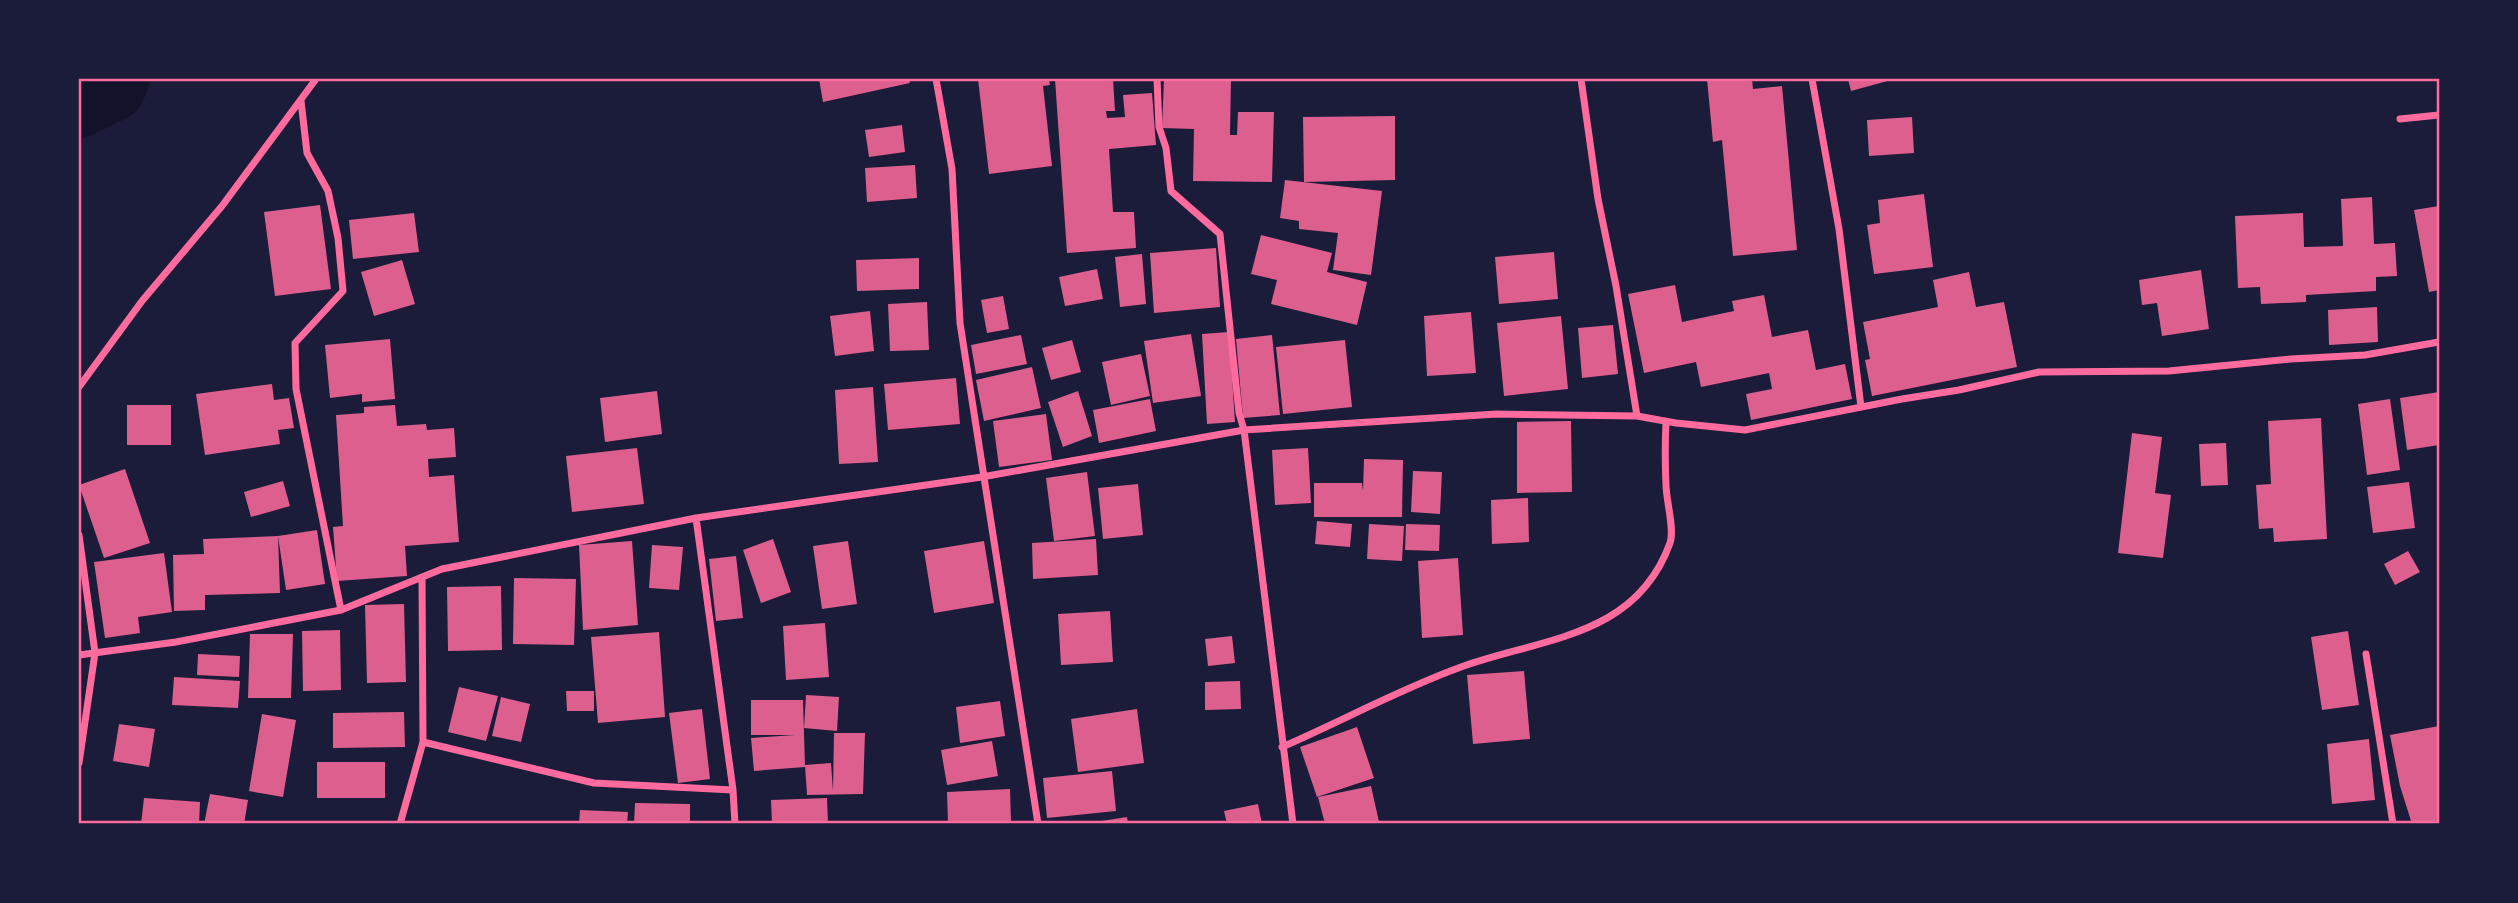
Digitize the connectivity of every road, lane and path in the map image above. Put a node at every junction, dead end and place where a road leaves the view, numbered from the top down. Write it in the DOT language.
graph roads {
  1 [pos="316,79"];
  2 [pos="936,79"];
  3 [pos="1157,79"];
  4 [pos="1581,79"];
  5 [pos="1812,79"];
  6 [pos="301,101"];
  7 [pos="2439,115"];
  8 [pos="2400,119"];
  9 [pos="2439,342"];
  10 [pos="79,387"];
  11 [pos="1861,407"];
  12 [pos="1637,415"];
  13 [pos="1666,422"];
  14 [pos="1244,430"];
  15 [pos="982,477"];
  16 [pos="696,518"];
  17 [pos="79,535"];
  18 [pos="422,577"];
  19 [pos="341,610"];
  20 [pos="95,653"];
  21 [pos="2367,654"];
  22 [pos="79,655"];
  23 [pos="423,742"];
  24 [pos="1282,747"];
  25 [pos="79,763"];
  26 [pos="733,790"];
  27 [pos="400,824"];
  28 [pos="734,824"];
  29 [pos="1038,824"];
  30 [pos="1293,824"];
  31 [pos="2393,824"];
  1 -- 6 [label="street"];
  2 -- 15 [label="street"];
  3 -- 14 [label="street"];
  4 -- 12 [label="street"];
  5 -- 11 [label="street"];
  6 -- 10 [label="street"];
  6 -- 19 [label="street"];
  7 -- 8 [label="street"];
  9 -- 11 [label="street"];
  11 -- 13 [label="street"];
  12 -- 13 [label="street"];
  12 -- 14 [label="street"];
  13 -- 24 [label="street"];
  14 -- 15 [label="street"];
  14 -- 24 [label="street"];
  15 -- 16 [label="street"];
  15 -- 29 [label="street"];
  16 -- 18 [label="street"];
  16 -- 26 [label="street"];
  17 -- 20 [label="street"];
  18 -- 19 [label="street"];
  18 -- 23 [label="street"];
  19 -- 20 [label="street"];
  20 -- 22 [label="street"];
  20 -- 25 [label="street"];
  21 -- 31 [label="street"];
  23 -- 26 [label="street"];
  23 -- 27 [label="street"];
  24 -- 30 [label="street"];
  26 -- 28 [label="street"];
}
